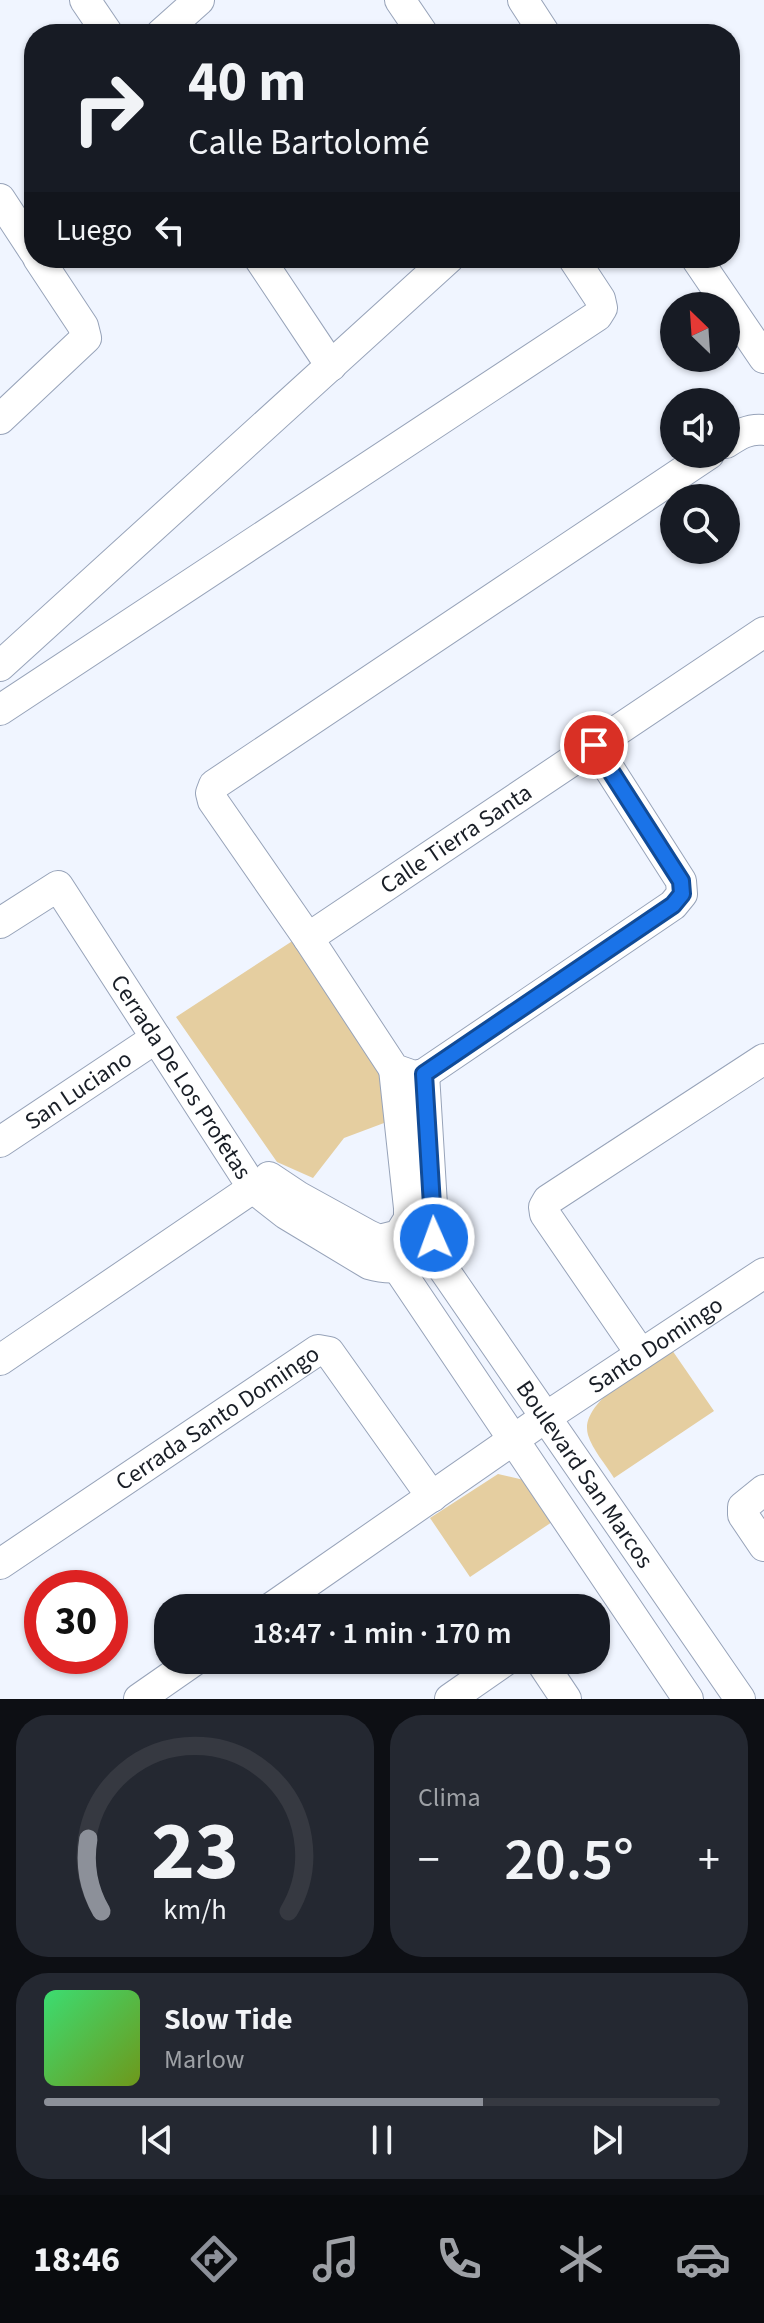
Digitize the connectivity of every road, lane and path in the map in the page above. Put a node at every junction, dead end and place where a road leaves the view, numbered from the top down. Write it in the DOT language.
graph roads {
  1 [pos="85,0"];
  2 [pos="199,0"];
  3 [pos="400,0"];
  4 [pos="523,0"];
  5 [pos="101,24"];
  6 [pos="172,24"];
  7 [pos="416,24"];
  8 [pos="539,24"];
  9 [pos="0,199"];
  10 [pos="24,236"];
  11 [pos="45,268"];
  12 [pos="266,268"];
  13 [pos="438,268"];
  14 [pos="580,268"];
  15 [pos="703,268"];
  16 [pos="764,358"];
  17 [pos="331,366"];
  18 [pos="0,419"];
  19 [pos="764,430"];
  20 [pos="740,434"];
  21 [pos="688,468"];
  22 [pos="764,632"];
  23 [pos="1,664"];
  24 [pos="11,702"];
  25 [pos="594,745"];
  26 [pos="0,923"];
  27 [pos="308,938"];
  28 [pos="156,1038"];
  29 [pos="764,1059"];
  30 [pos="394,1069"];
  31 [pos="424,1074"];
  32 [pos="0,1142"];
  33 [pos="229,1151"];
  34 [pos="253,1188"];
  35 [pos="409,1219"];
  36 [pos="379,1240"];
  37 [pos="430,1249"];
  38 [pos="398,1268"];
  39 [pos="764,1273"];
  40 [pos="641,1354"];
  41 [pos="0,1360"];
  42 [pos="546,1417"];
  43 [pos="514,1440"];
  44 [pos="764,1490"];
  45 [pos="432,1497"];
  46 [pos="764,1546"];
  47 [pos="0,1564"];
  48 [pos="291,1594"];
  49 [pos="175,1674"];
  50 [pos="486,1674"];
  51 [pos="549,1674"];
  52 [pos="139,1699"];
  53 [pos="450,1699"];
  54 [pos="566,1699"];
  55 [pos="688,1699"];
  56 [pos="740,1699"];
  1 -- 5 [label="street"];
  2 -- 6 [label="street"];
  3 -- 7 [label="street"];
  4 -- 8 [label="street"];
  9 -- 10 [label="street"];
  11 -- 18 [label="street"];
  12 -- 17 [label="street"];
  13 -- 17 [label="street"];
  14 -- 24 [label="street"];
  15 -- 16 [label="street"];
  17 -- 23 [label="street"];
  19 -- 20 [label="street"];
  21 -- 27 [label="street"];
  22 -- 25 [label="street, Calle Tierra Santa"];
  23 -- 24 [label="street"];
  25 -- 27 [label="street, Calle Tierra Santa"];
  25 -- 31 [label="street"];
  26 -- 28 [label="street, Cerrada De Los Profetas"];
  27 -- 30 [label="street"];
  28 -- 32 [label="street, San Luciano"];
  28 -- 33 [label="street, Cerrada De Los Profetas"];
  29 -- 40 [label="street"];
  30 -- 31 [label="street"];
  30 -- 35 [label="street, Boulevard San Marcos"];
  31 -- 37 [label="street"];
  33 -- 34 [label="street, Cerrada De Los Profetas"];
  33 -- 36 [label="street, Boulevard San Marcos"];
  34 -- 38 [label="street"];
  34 -- 41 [label="street, Cerrada De Los Profetas"];
  35 -- 36 [label="street"];
  35 -- 37 [label="street, Boulevard San Marcos"];
  36 -- 38 [label="street, Boulevard San Marcos"];
  37 -- 38 [label="street"];
  37 -- 42 [label="street, Boulevard San Marcos"];
  38 -- 43 [label="street, Boulevard San Marcos"];
  39 -- 40 [label="street, Santo Domingo"];
  40 -- 42 [label="street, Santo Domingo"];
  42 -- 43 [label="street"];
  42 -- 56 [label="street, Boulevard San Marcos"];
  43 -- 45 [label="street"];
  43 -- 55 [label="street, Boulevard San Marcos"];
  44 -- 46 [label="street"];
  45 -- 47 [label="street, Cerrada Santo Domingo"];
  45 -- 48 [label="street"];
  49 -- 52 [label="street"];
  50 -- 53 [label="street"];
  51 -- 54 [label="street"];
}
